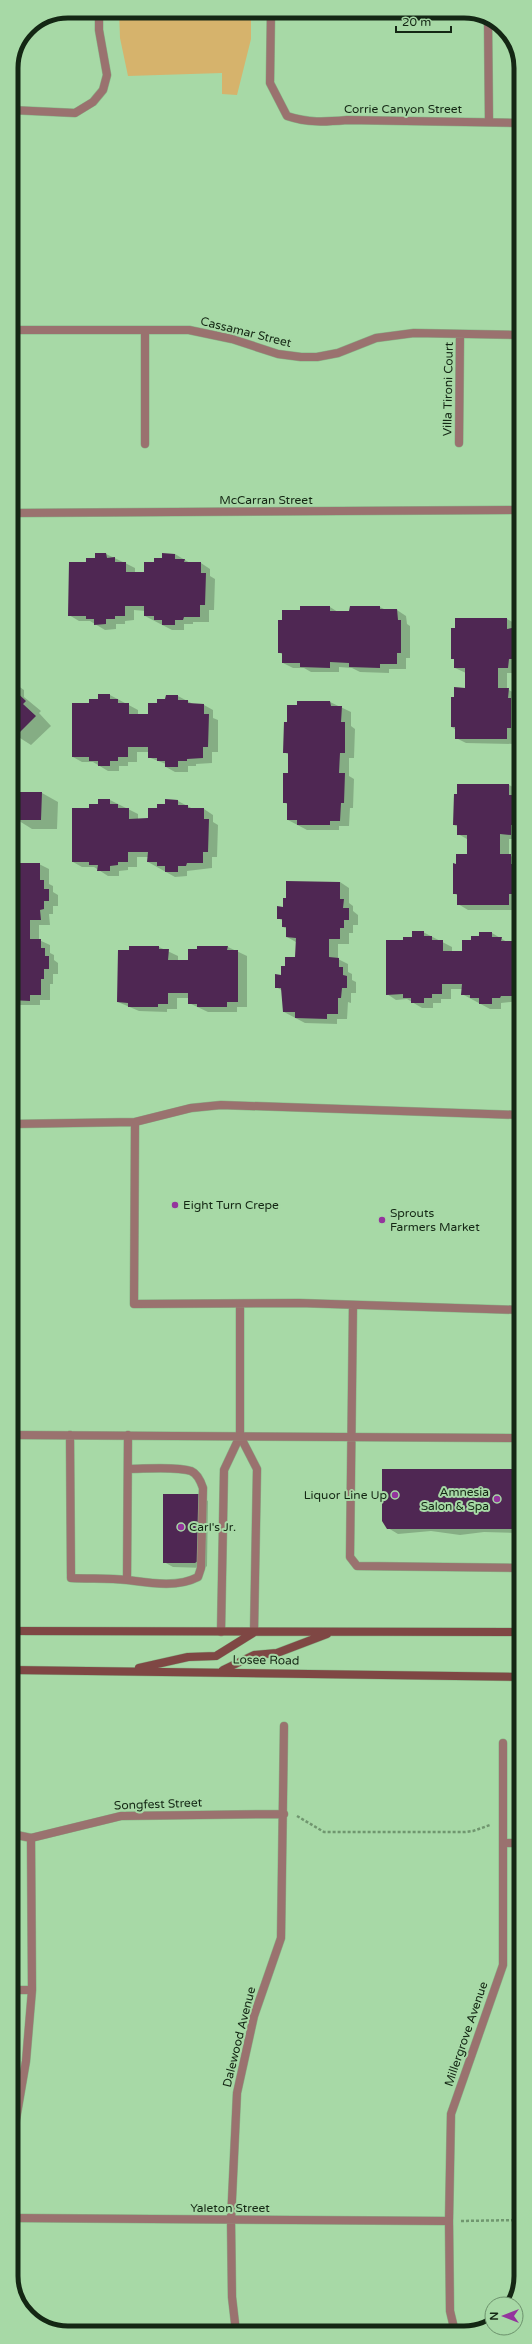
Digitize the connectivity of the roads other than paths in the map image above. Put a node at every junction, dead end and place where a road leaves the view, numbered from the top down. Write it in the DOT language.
graph roads {
  1 [pos="99,18"];
  2 [pos="271,18"];
  3 [pos="488,24"];
  4 [pos="18,110"];
  5 [pos="489,122"];
  6 [pos="514,122"];
  7 [pos="18,330"];
  8 [pos="145,330"];
  9 [pos="460,335"];
  10 [pos="514,335"];
  11 [pos="459,443"];
  12 [pos="145,444"];
  13 [pos="514,510"];
  14 [pos="18,513"];
  15 [pos="514,1115"];
  16 [pos="135,1122"];
  17 [pos="18,1124"];
  18 [pos="240,1304"];
  19 [pos="353,1305"];
  20 [pos="514,1310"];
  21 [pos="18,1435"];
  22 [pos="70,1435"];
  23 [pos="128,1435"];
  24 [pos="240,1436"];
  25 [pos="352,1436"];
  26 [pos="514,1438"];
  27 [pos="128,1469"];
  28 [pos="514,1568"];
  29 [pos="127,1580"];
  30 [pos="18,1630"];
  31 [pos="221,1632"];
  32 [pos="254,1632"];
  33 [pos="514,1632"];
  34 [pos="331,1633"];
  35 [pos="18,1670"];
  36 [pos="127,1672"];
  37 [pos="221,1672"];
  38 [pos="514,1677"];
  39 [pos="284,1726"];
  40 [pos="503,1743"];
  41 [pos="284,1814"];
  42 [pos="18,1835"];
  43 [pos="31,1838"];
  44 [pos="503,1843"];
  45 [pos="514,1843"];
  46 [pos="18,1990"];
  47 [pos="32,1990"];
  48 [pos="18,2108"];
  49 [pos="18,2218"];
  50 [pos="230,2220"];
  51 [pos="449,2221"];
  52 [pos="235,2326"];
  53 [pos="454,2326"];
  1 -- 4 [label="street"];
  2 -- 5 [label="street, Corrie Canyon Street"];
  3 -- 5 [label="street"];
  5 -- 6 [label="street, Corrie Canyon Street"];
  7 -- 8 [label="street, Cassamar Street"];
  8 -- 9 [label="street, Cassamar Street"];
  8 -- 12 [label="street"];
  9 -- 10 [label="street, Cassamar Street"];
  9 -- 11 [label="street, Villa Tironi Court"];
  13 -- 14 [label="street, McCarran Street"];
  15 -- 16 [label="street"];
  16 -- 17 [label="street"];
  16 -- 18 [label="street"];
  18 -- 19 [label="street"];
  18 -- 24 [label="street"];
  19 -- 20 [label="street"];
  19 -- 25 [label="street"];
  21 -- 22 [label="street"];
  22 -- 23 [label="street"];
  22 -- 29 [label="street"];
  23 -- 24 [label="street"];
  23 -- 27 [label="street"];
  24 -- 25 [label="street"];
  24 -- 31 [label="street"];
  24 -- 32 [label="street"];
  25 -- 26 [label="street"];
  25 -- 28 [label="street"];
  27 -- 29 [label="street"];
  27 -- 29 [label="street"];
  30 -- 31 [label="main road"];
  31 -- 32 [label="main road"];
  32 -- 34 [label="main road"];
  32 -- 36 [label="main road"];
  33 -- 34 [label="main road"];
  34 -- 37 [label="main road"];
  35 -- 36 [label="main road, Losee Road"];
  36 -- 37 [label="main road, Losee Road"];
  37 -- 38 [label="main road, Losee Road"];
  39 -- 41 [label="street, Dalewood Avenue"];
  40 -- 44 [label="street, Millergrove Avenue"];
  41 -- 43 [label="street, Songfest Street"];
  41 -- 50 [label="street, Dalewood Avenue"];
  42 -- 43 [label="street, Songfest Street"];
  43 -- 47 [label="street"];
  44 -- 45 [label="street"];
  44 -- 51 [label="street, Millergrove Avenue"];
  46 -- 47 [label="street"];
  47 -- 48 [label="street"];
  49 -- 50 [label="street, Yaleton Street"];
  50 -- 51 [label="street, Yaleton Street"];
  50 -- 52 [label="street, Dalewood Avenue"];
  51 -- 53 [label="street, Millergrove Avenue"];
}
